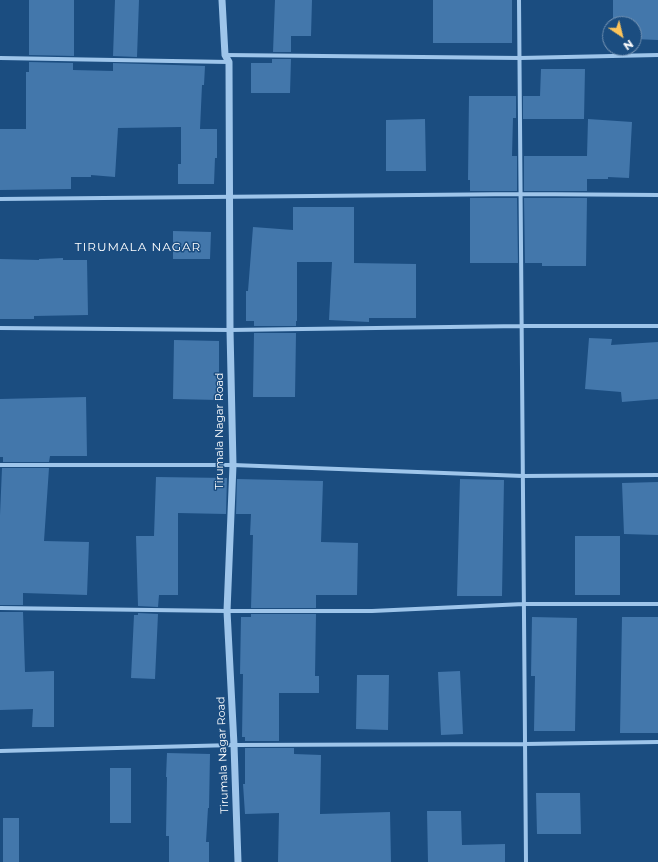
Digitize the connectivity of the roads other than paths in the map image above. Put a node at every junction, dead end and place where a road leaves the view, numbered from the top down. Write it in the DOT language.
graph roads {
  1 [pos="222,0"];
  2 [pos="519,0"];
  3 [pos="225,54"];
  4 [pos="658,55"];
  5 [pos="0,58"];
  6 [pos="520,58"];
  7 [pos="229,62"];
  8 [pos="521,194"];
  9 [pos="658,195"];
  10 [pos="229,197"];
  11 [pos="0,199"];
  12 [pos="522,326"];
  13 [pos="658,326"];
  14 [pos="0,328"];
  15 [pos="230,330"];
  16 [pos="0,465"];
  17 [pos="232,465"];
  18 [pos="658,475"];
  19 [pos="523,476"];
  20 [pos="524,604"];
  21 [pos="658,604"];
  22 [pos="0,608"];
  23 [pos="227,611"];
  24 [pos="658,742"];
  25 [pos="525,744"];
  26 [pos="234,745"];
  27 [pos="0,751"];
  28 [pos="238,862"];
  29 [pos="526,862"];
  1 -- 3 [label="street, Tirumala Nagar Road"];
  2 -- 6 [label="street"];
  3 -- 6 [label="street"];
  3 -- 7 [label="street, Tirumala Nagar Road"];
  4 -- 6 [label="street"];
  5 -- 7 [label="street"];
  6 -- 8 [label="street"];
  7 -- 10 [label="street, Tirumala Nagar Road"];
  8 -- 9 [label="street"];
  8 -- 10 [label="street"];
  8 -- 12 [label="street"];
  10 -- 11 [label="street"];
  10 -- 15 [label="street, Tirumala Nagar Road"];
  12 -- 13 [label="street"];
  12 -- 15 [label="street"];
  12 -- 19 [label="street"];
  14 -- 15 [label="street"];
  15 -- 17 [label="street, Tirumala Nagar Road"];
  16 -- 17 [label="street"];
  17 -- 19 [label="street"];
  17 -- 23 [label="street, Tirumala Nagar Road"];
  18 -- 19 [label="street"];
  19 -- 20 [label="street"];
  20 -- 21 [label="street"];
  20 -- 23 [label="street"];
  20 -- 25 [label="street"];
  22 -- 23 [label="street"];
  23 -- 26 [label="street, Tirumala Nagar Road"];
  24 -- 25 [label="street"];
  25 -- 26 [label="street"];
  25 -- 29 [label="street"];
  26 -- 27 [label="street"];
  26 -- 28 [label="street, Tirumala Nagar Road"];
}
